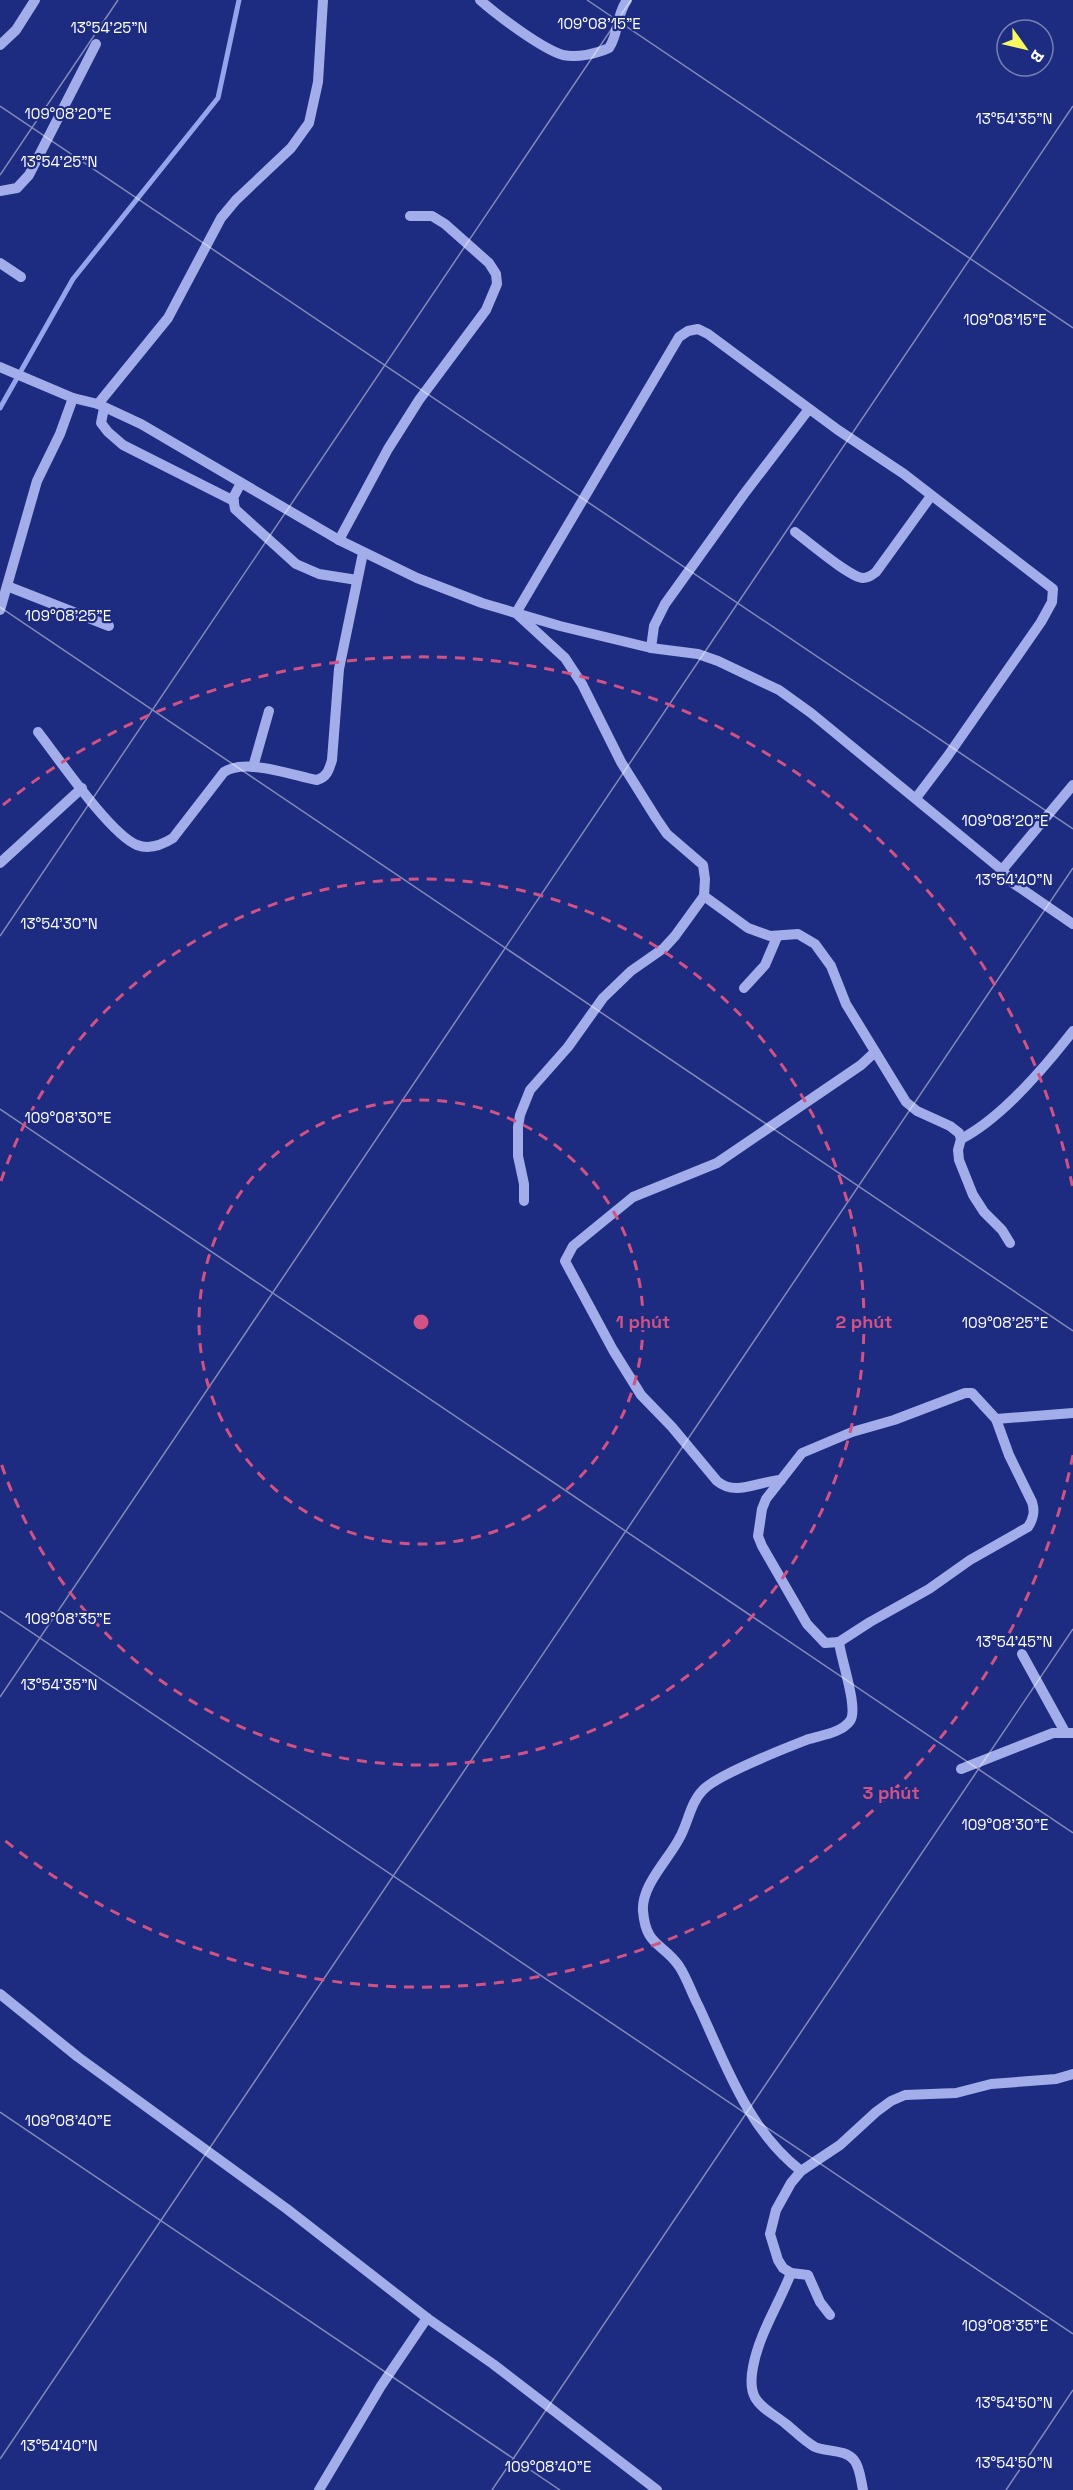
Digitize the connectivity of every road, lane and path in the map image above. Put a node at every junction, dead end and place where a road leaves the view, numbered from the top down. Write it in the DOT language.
graph roads {
  1 [pos="35,0"];
  2 [pos="323,0"];
  3 [pos="480,0"];
  4 [pos="627,0"];
  5 [pos="96,44"];
  6 [pos="0,45"];
  7 [pos="0,191"];
  8 [pos="410,216"];
  9 [pos="0,263"];
  10 [pos="21,277"];
  11 [pos="0,366"];
  12 [pos="73,398"];
  13 [pos="101,406"];
  14 [pos="809,409"];
  15 [pos="242,483"];
  16 [pos="931,496"];
  17 [pos="234,501"];
  18 [pos="795,532"];
  19 [pos="339,540"];
  20 [pos="363,553"];
  21 [pos="357,580"];
  22 [pos="7,586"];
  23 [pos="0,610"];
  24 [pos="516,613"];
  25 [pos="109,626"];
  26 [pos="651,648"];
  27 [pos="268,711"];
  28 [pos="38,732"];
  29 [pos="253,767"];
  30 [pos="1073,786"];
  31 [pos="82,788"];
  32 [pos="915,798"];
  33 [pos="0,863"];
  34 [pos="1002,870"];
  35 [pos="704,896"];
  36 [pos="1073,924"];
  37 [pos="777,936"];
  38 [pos="744,988"];
  39 [pos="1073,1031"];
  40 [pos="875,1052"];
  41 [pos="961,1138"];
  42 [pos="524,1201"];
  43 [pos="1010,1243"];
  44 [pos="1073,1413"];
  45 [pos="996,1419"];
  46 [pos="781,1480"];
  47 [pos="839,1642"];
  48 [pos="1022,1654"];
  49 [pos="1069,1732"];
  50 [pos="961,1769"];
  51 [pos="0,1994"];
  52 [pos="1073,2074"];
  53 [pos="801,2170"];
  54 [pos="791,2273"];
  55 [pos="830,2315"];
  56 [pos="427,2318"];
  57 [pos="319,2490"];
  58 [pos="657,2490"];
  59 [pos="863,2490"];
  1 -- 6 [label="street"];
  2 -- 13 [label="street"];
  3 -- 4 [label="street"];
  5 -- 7 [label="street"];
  8 -- 19 [label="street"];
  9 -- 10 [label="street"];
  11 -- 12 [label="street"];
  12 -- 13 [label="street"];
  12 -- 22 [label="street"];
  13 -- 15 [label="street"];
  13 -- 17 [label="street"];
  14 -- 16 [label="street"];
  14 -- 24 [label="street"];
  14 -- 26 [label="street"];
  15 -- 17 [label="street"];
  15 -- 19 [label="street"];
  16 -- 18 [label="street"];
  16 -- 32 [label="street"];
  17 -- 21 [label="street"];
  19 -- 20 [label="street"];
  20 -- 21 [label="street"];
  20 -- 24 [label="street"];
  21 -- 29 [label="street"];
  22 -- 23 [label="street"];
  22 -- 25 [label="street"];
  24 -- 26 [label="street"];
  24 -- 35 [label="street"];
  26 -- 32 [label="street"];
  27 -- 29 [label="street"];
  28 -- 31 [label="street"];
  29 -- 31 [label="street"];
  30 -- 34 [label="street"];
  31 -- 33 [label="street"];
  32 -- 34 [label="street"];
  34 -- 36 [label="street"];
  35 -- 37 [label="street"];
  35 -- 42 [label="street"];
  37 -- 38 [label="street"];
  37 -- 40 [label="street"];
  39 -- 41 [label="street"];
  40 -- 41 [label="street"];
  40 -- 46 [label="street"];
  41 -- 43 [label="street"];
  44 -- 45 [label="street"];
  45 -- 46 [label="street"];
  45 -- 47 [label="street"];
  46 -- 47 [label="street"];
  47 -- 53 [label="street"];
  48 -- 49 [label="street"];
  49 -- 50 [label="street"];
  51 -- 56 [label="street"];
  52 -- 53 [label="street"];
  53 -- 54 [label="street"];
  54 -- 55 [label="street"];
  54 -- 59 [label="street"];
  56 -- 57 [label="street"];
  56 -- 58 [label="street"];
}
